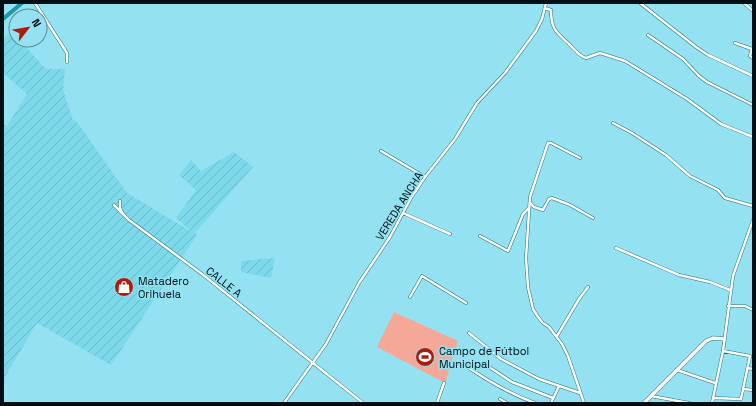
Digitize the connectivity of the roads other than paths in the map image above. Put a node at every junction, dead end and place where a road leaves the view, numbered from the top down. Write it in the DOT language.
graph roads {
  1 [pos="21,3"];
  2 [pos="35,3"];
  3 [pos="546,3"];
  4 [pos="640,3"];
  5 [pos="744,3"];
  6 [pos="545,8"];
  7 [pos="753,11"];
  8 [pos="3,19"];
  9 [pos="648,35"];
  10 [pos="735,43"];
  11 [pos="753,58"];
  12 [pos="67,62"];
  13 [pos="753,76"];
  14 [pos="753,105"];
  15 [pos="613,123"];
  16 [pos="753,137"];
  17 [pos="381,151"];
  18 [pos="580,158"];
  19 [pos="425,177"];
  20 [pos="120,201"];
  21 [pos="530,203"];
  22 [pos="114,205"];
  23 [pos="753,206"];
  24 [pos="529,207"];
  25 [pos="403,213"];
  26 [pos="124,216"];
  27 [pos="593,218"];
  28 [pos="753,220"];
  29 [pos="450,234"];
  30 [pos="480,236"];
  31 [pos="616,248"];
  32 [pos="588,287"];
  33 [pos="730,290"];
  34 [pos="410,297"];
  35 [pos="466,303"];
  36 [pos="728,306"];
  37 [pos="753,310"];
  38 [pos="469,333"];
  39 [pos="557,336"];
  40 [pos="724,339"];
  41 [pos="723,351"];
  42 [pos="313,363"];
  43 [pos="486,365"];
  44 [pos="466,366"];
  45 [pos="748,368"];
  46 [pos="753,369"];
  47 [pos="677,370"];
  48 [pos="444,383"];
  49 [pos="716,383"];
  50 [pos="559,386"];
  51 [pos="744,389"];
  52 [pos="753,390"];
  53 [pos="580,393"];
  54 [pos="651,396"];
  55 [pos="553,398"];
  56 [pos="713,398"];
  57 [pos="500,399"];
  58 [pos="677,402"];
  59 [pos="284,403"];
  60 [pos="363,403"];
  61 [pos="437,403"];
  62 [pos="507,403"];
  63 [pos="535,403"];
  64 [pos="551,403"];
  65 [pos="584,403"];
  66 [pos="644,403"];
  67 [pos="689,403"];
  68 [pos="712,403"];
  1 -- 8 [label="highway"];
  2 -- 12 [label="street"];
  3 -- 6 [label="street, VEREDA ANCHA"];
  4 -- 13 [label="street"];
  5 -- 7 [label="street"];
  6 -- 16 [label="street"];
  6 -- 19 [label="street, VEREDA ANCHA"];
  9 -- 14 [label="street"];
  10 -- 11 [label="street"];
  15 -- 23 [label="street"];
  17 -- 19 [label="street"];
  18 -- 21 [label="street"];
  19 -- 25 [label="street, VEREDA ANCHA"];
  20 -- 26 [label="street"];
  21 -- 24 [label="street"];
  21 -- 27 [label="street"];
  22 -- 26 [label="street, CALLE A"];
  24 -- 30 [label="street"];
  24 -- 39 [label="street"];
  25 -- 29 [label="street"];
  25 -- 42 [label="street, VEREDA ANCHA"];
  26 -- 42 [label="street, CALLE A"];
  28 -- 33 [label="street"];
  31 -- 33 [label="street"];
  32 -- 39 [label="street"];
  33 -- 36 [label="street"];
  34 -- 35 [label="street"];
  36 -- 37 [label="street"];
  36 -- 40 [label="street"];
  38 -- 50 [label="street"];
  39 -- 53 [label="street"];
  40 -- 41 [label="street"];
  40 -- 47 [label="street"];
  41 -- 45 [label="street"];
  41 -- 49 [label="street"];
  42 -- 59 [label="street, VEREDA ANCHA"];
  42 -- 60 [label="street, CALLE A"];
  43 -- 55 [label="street"];
  44 -- 63 [label="street"];
  45 -- 46 [label="street"];
  45 -- 51 [label="street"];
  47 -- 49 [label="street"];
  47 -- 54 [label="street"];
  48 -- 61 [label="street"];
  49 -- 56 [label="street"];
  50 -- 53 [label="street"];
  50 -- 55 [label="street"];
  51 -- 52 [label="street"];
  51 -- 56 [label="street"];
  53 -- 65 [label="street"];
  54 -- 58 [label="street"];
  54 -- 66 [label="street"];
  55 -- 64 [label="street"];
  56 -- 68 [label="street"];
  57 -- 62 [label="street"];
  58 -- 67 [label="street"];
}
